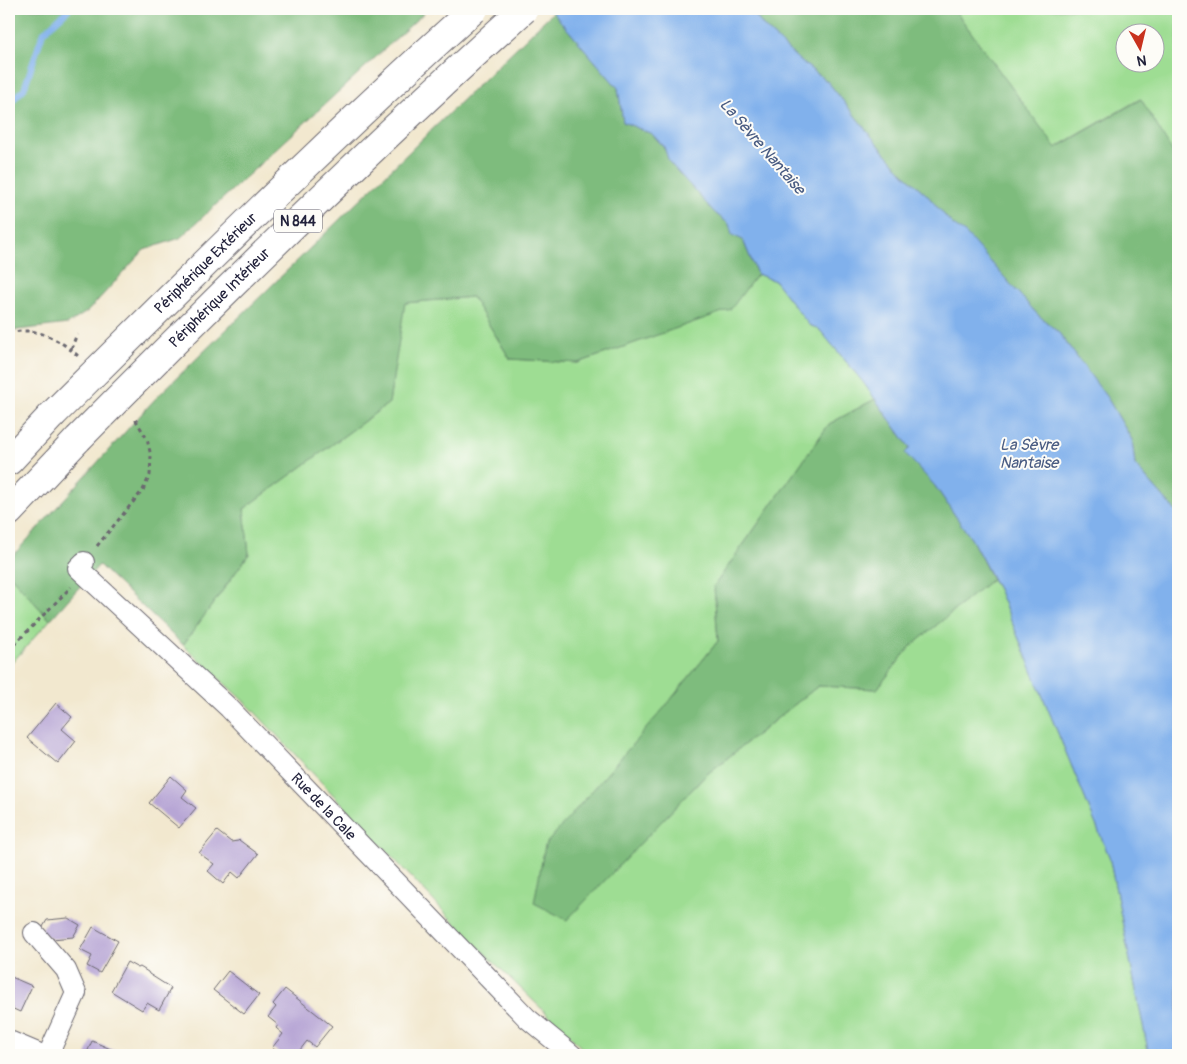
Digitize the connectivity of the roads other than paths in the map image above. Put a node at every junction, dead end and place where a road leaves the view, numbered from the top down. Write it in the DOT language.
graph roads {
  1 [pos="474,9"];
  2 [pos="524,9"];
  3 [pos="9,461"];
  4 [pos="9,512"];
  5 [pos="81,565"];
  6 [pos="34,933"];
  7 [pos="9,1041"];
  8 [pos="42,1055"];
  9 [pos="48,1055"];
  10 [pos="572,1055"];
  1 -- 3 [label="highway, Périphérique Extérieur / N 844, bridge"];
  2 -- 4 [label="highway, Périphérique Intérieur / N 844, bridge"];
  5 -- 10 [label="street, Rue de la Cale"];
  6 -- 9 [label="street"];
  7 -- 8 [label="street"];
}
